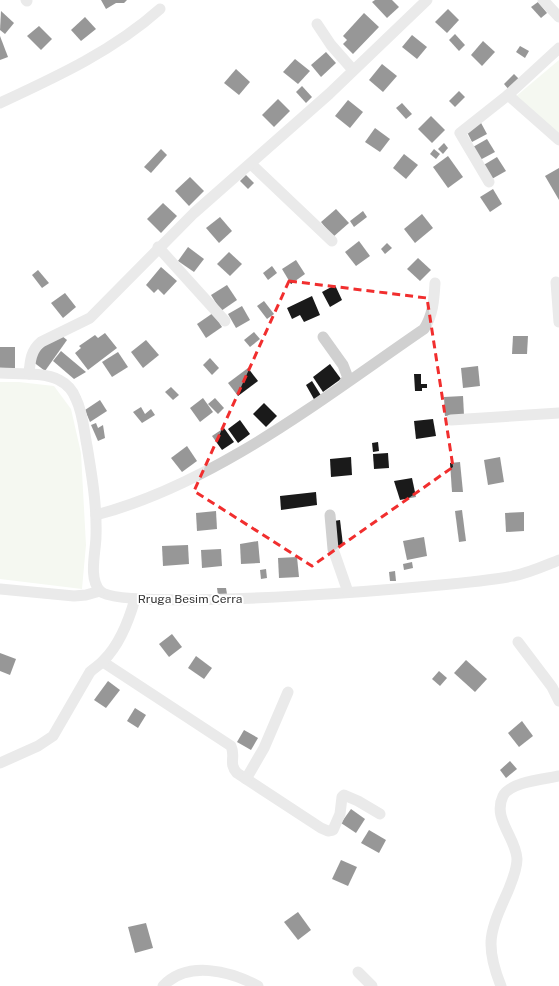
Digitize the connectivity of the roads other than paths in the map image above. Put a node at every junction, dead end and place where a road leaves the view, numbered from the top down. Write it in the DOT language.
graph roads {
  1 [pos="427,0"];
  2 [pos="542,0"];
  3 [pos="160,9"];
  4 [pos="559,17"];
  5 [pos="317,24"];
  6 [pos="559,48"];
  7 [pos="353,70"];
  8 [pos="508,96"];
  9 [pos="0,103"];
  10 [pos="559,140"];
  11 [pos="249,165"];
  12 [pos="489,182"];
  13 [pos="320,237"];
  14 [pos="332,241"];
  15 [pos="158,247"];
  16 [pos="556,282"];
  17 [pos="435,283"];
  18 [pos="558,302"];
  19 [pos="225,322"];
  20 [pos="559,322"];
  21 [pos="323,337"];
  22 [pos="0,373"];
  23 [pos="29,374"];
  24 [pos="344,383"];
  25 [pos="559,413"];
  26 [pos="451,420"];
  27 [pos="96,515"];
  28 [pos="330,515"];
  29 [pos="559,560"];
  30 [pos="0,589"];
  31 [pos="100,591"];
  32 [pos="348,592"];
  33 [pos="135,599"];
  34 [pos="518,642"];
  35 [pos="103,662"];
  36 [pos="288,692"];
  37 [pos="559,701"];
  38 [pos="0,764"];
  39 [pos="559,776"];
  40 [pos="246,779"];
  41 [pos="380,814"];
  42 [pos="358,972"];
  43 [pos="163,986"];
  44 [pos="258,986"];
  45 [pos="372,986"];
  46 [pos="501,986"];
  1 -- 7 [label="street"];
  2 -- 4 [label="street"];
  3 -- 9 [label="street"];
  5 -- 7 [label="street"];
  6 -- 8 [label="street"];
  7 -- 11 [label="street"];
  8 -- 10 [label="street"];
  8 -- 12 [label="street"];
  11 -- 13 [label="street"];
  11 -- 14 [label="street"];
  11 -- 15 [label="street"];
  15 -- 19 [label="street"];
  15 -- 23 [label="street"];
  16 -- 18 [label="street"];
  17 -- 24 [label="street"];
  18 -- 20 [label="street"];
  21 -- 24 [label="street"];
  22 -- 23 [label="street"];
  23 -- 27 [label="street"];
  24 -- 27 [label="street"];
  25 -- 26 [label="street"];
  27 -- 31 [label="street"];
  28 -- 32 [label="street"];
  29 -- 32 [label="street, Rruga Besim Cerra"];
  30 -- 31 [label="street"];
  31 -- 33 [label="street, Rruga Besim Cerra"];
  32 -- 33 [label="street, Rruga Besim Cerra"];
  33 -- 35 [label="street"];
  34 -- 37 [label="street"];
  35 -- 38 [label="street"];
  35 -- 40 [label="street"];
  36 -- 40 [label="street"];
  39 -- 46 [label="street"];
  40 -- 41 [label="street"];
  42 -- 45 [label="street"];
  43 -- 44 [label="street"];
}
